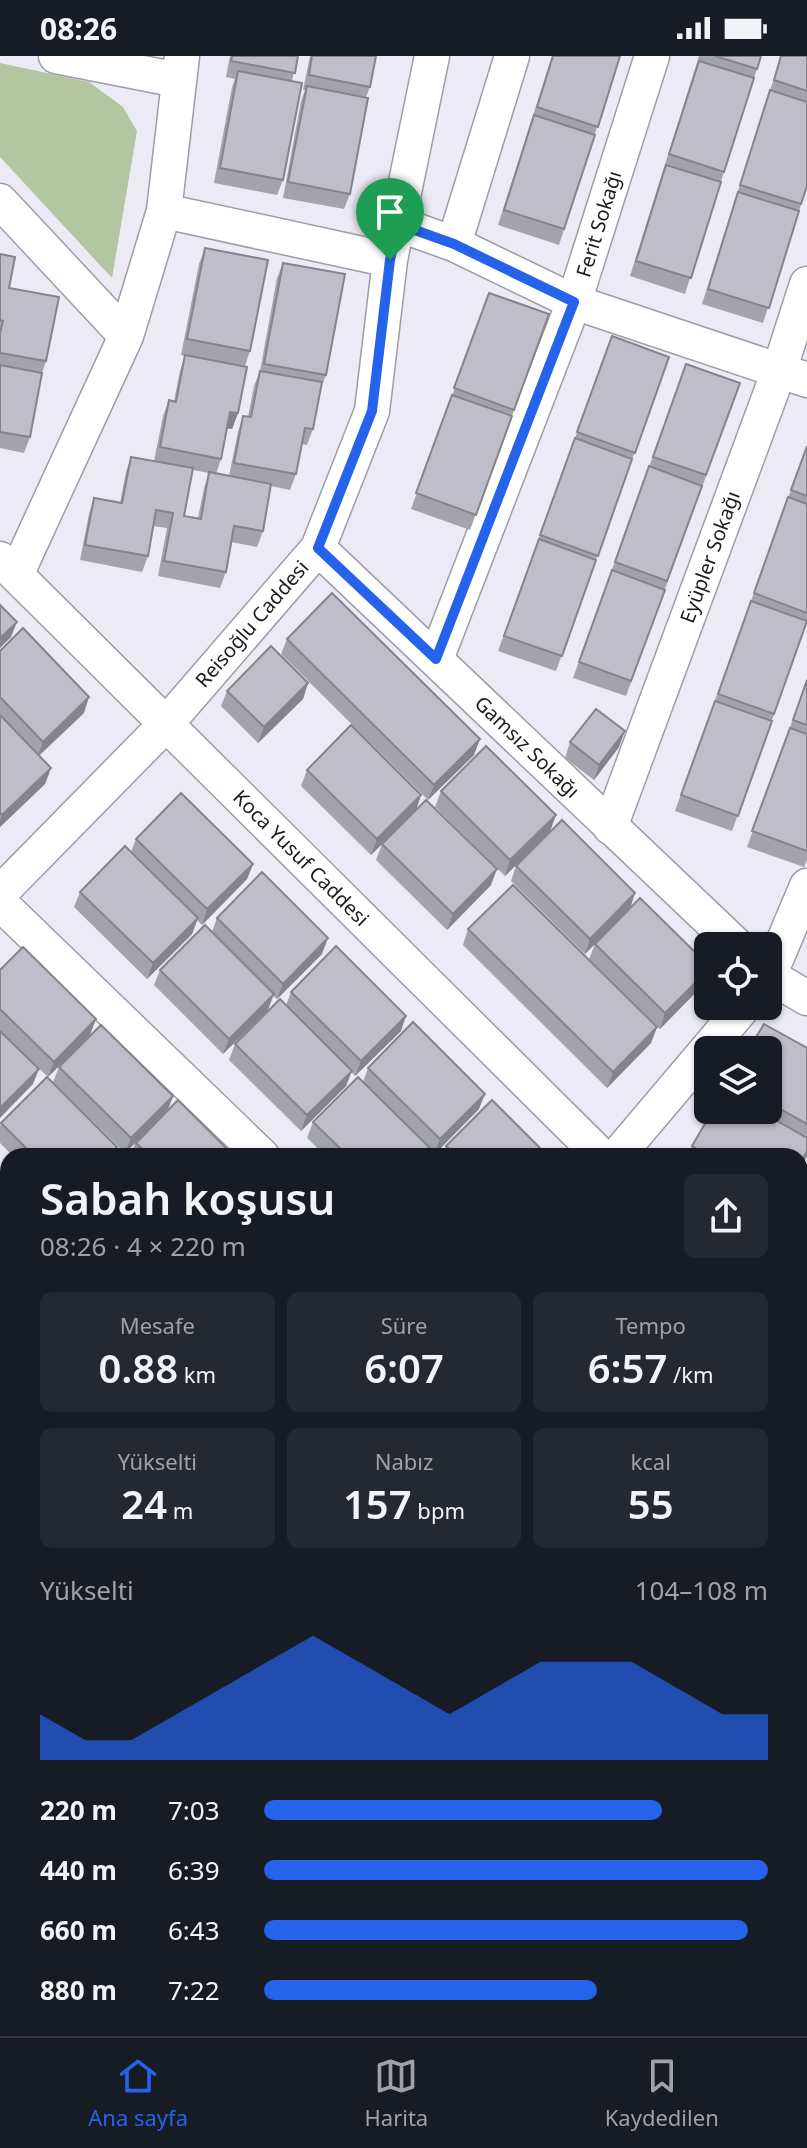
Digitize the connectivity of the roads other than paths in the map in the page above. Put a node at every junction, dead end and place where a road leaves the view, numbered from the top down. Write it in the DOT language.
graph roads {
  1 [pos="56,56"];
  2 [pos="432,56"];
  3 [pos="512,56"];
  4 [pos="652,56"];
  5 [pos="180,68"];
  6 [pos="0,201"];
  7 [pos="164,211"];
  8 [pos="398,224"];
  9 [pos="454,244"];
  10 [pos="390,260"];
  11 [pos="807,284"];
  12 [pos="574,302"];
  13 [pos="126,336"];
  14 [pos="793,376"];
  15 [pos="318,548"];
  16 [pos="8,567"];
  17 [pos="436,659"];
  18 [pos="166,724"];
  19 [pos="610,827"];
  20 [pos="807,886"];
  21 [pos="0,893"];
  22 [pos="0,903"];
  23 [pos="722,932"];
  24 [pos="782,944"];
  25 [pos="782,984"];
  26 [pos="807,998"];
  27 [pos="732,1020"];
  28 [pos="254,1148"];
  29 [pos="593,1148"];
  30 [pos="624,1148"];
  1 -- 5 [label="street"];
  2 -- 8 [label="street, Reisoğlu Caddesi"];
  3 -- 9 [label="street"];
  4 -- 12 [label="street, Ferit Sokağı"];
  5 -- 7 [label="street"];
  6 -- 13 [label="street"];
  7 -- 10 [label="street"];
  7 -- 13 [label="street"];
  8 -- 9 [label="street"];
  8 -- 10 [label="street, Reisoğlu Caddesi"];
  9 -- 12 [label="street"];
  10 -- 15 [label="street, Reisoğlu Caddesi"];
  11 -- 14 [label="street, Eyüpler Sokağı"];
  12 -- 14 [label="street"];
  12 -- 17 [label="street, Ferit Sokağı"];
  13 -- 16 [label="street"];
  14 -- 19 [label="street, Eyüpler Sokağı"];
  15 -- 17 [label="street, Gamsız Sokağı"];
  15 -- 18 [label="street, Reisoğlu Caddesi"];
  16 -- 18 [label="street, Koca Yusuf Caddesi"];
  17 -- 19 [label="street, Gamsız Sokağı"];
  18 -- 21 [label="street, Reisoğlu Caddesi"];
  18 -- 29 [label="street, Koca Yusuf Caddesi"];
  19 -- 23 [label="street, Gamsız Sokağı"];
  20 -- 24 [label="street"];
  22 -- 28 [label="street"];
  25 -- 26 [label="street"];
  27 -- 30 [label="street"];
}
